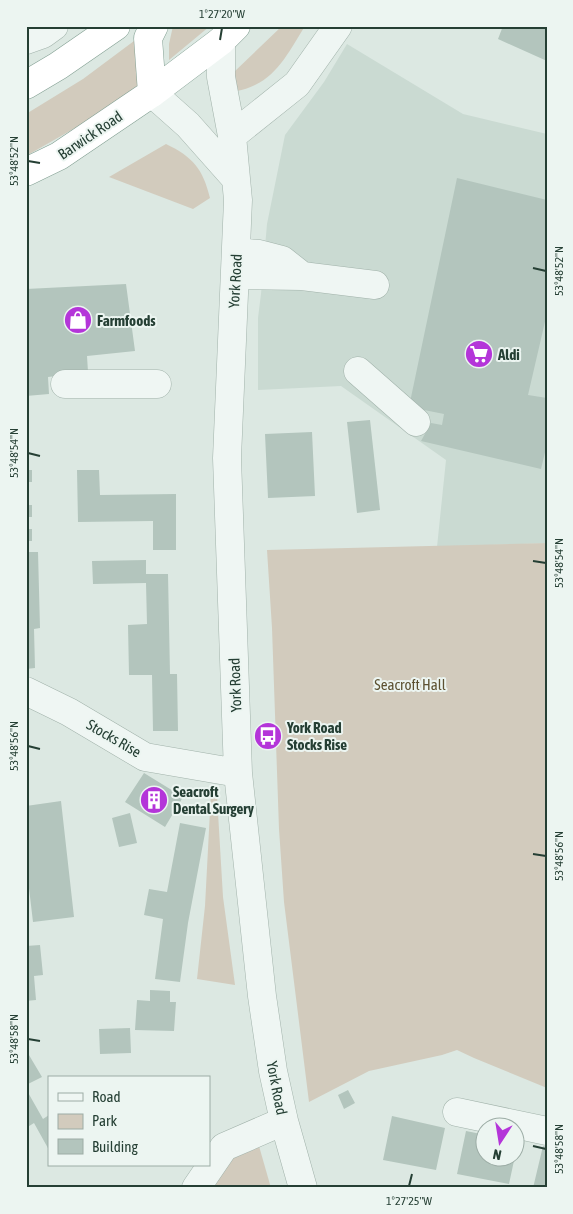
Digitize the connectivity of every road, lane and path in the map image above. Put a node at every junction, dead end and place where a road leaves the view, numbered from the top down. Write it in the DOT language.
graph roads {
  1 [pos="54,26"];
  2 [pos="116,26"];
  3 [pos="154,26"];
  4 [pos="338,26"];
  5 [pos="229,34"];
  6 [pos="26,40"];
  7 [pos="26,85"];
  8 [pos="152,93"];
  9 [pos="232,136"];
  10 [pos="26,172"];
  11 [pos="235,178"];
  12 [pos="235,264"];
  13 [pos="375,285"];
  14 [pos="358,371"];
  15 [pos="65,384"];
  16 [pos="157,384"];
  17 [pos="416,422"];
  18 [pos="26,691"];
  19 [pos="238,773"];
  20 [pos="457,1112"];
  21 [pos="284,1121"];
  22 [pos="547,1131"];
  23 [pos="196,1188"];
  24 [pos="303,1188"];
  1 -- 6 [label="street"];
  2 -- 7 [label="highway"];
  3 -- 8 [label="highway"];
  4 -- 9 [label="street"];
  5 -- 8 [label="highway, York Road"];
  5 -- 9 [label="street, York Road"];
  8 -- 10 [label="highway, Barwick Road"];
  8 -- 11 [label="street"];
  9 -- 11 [label="street, York Road"];
  11 -- 12 [label="street, York Road"];
  12 -- 13 [label="street"];
  12 -- 19 [label="street, York Road"];
  14 -- 17 [label="street"];
  15 -- 16 [label="street"];
  18 -- 19 [label="street, Stocks Rise"];
  19 -- 21 [label="street, York Road"];
  20 -- 22 [label="street"];
  21 -- 23 [label="street"];
  21 -- 24 [label="street, York Road"];
}
